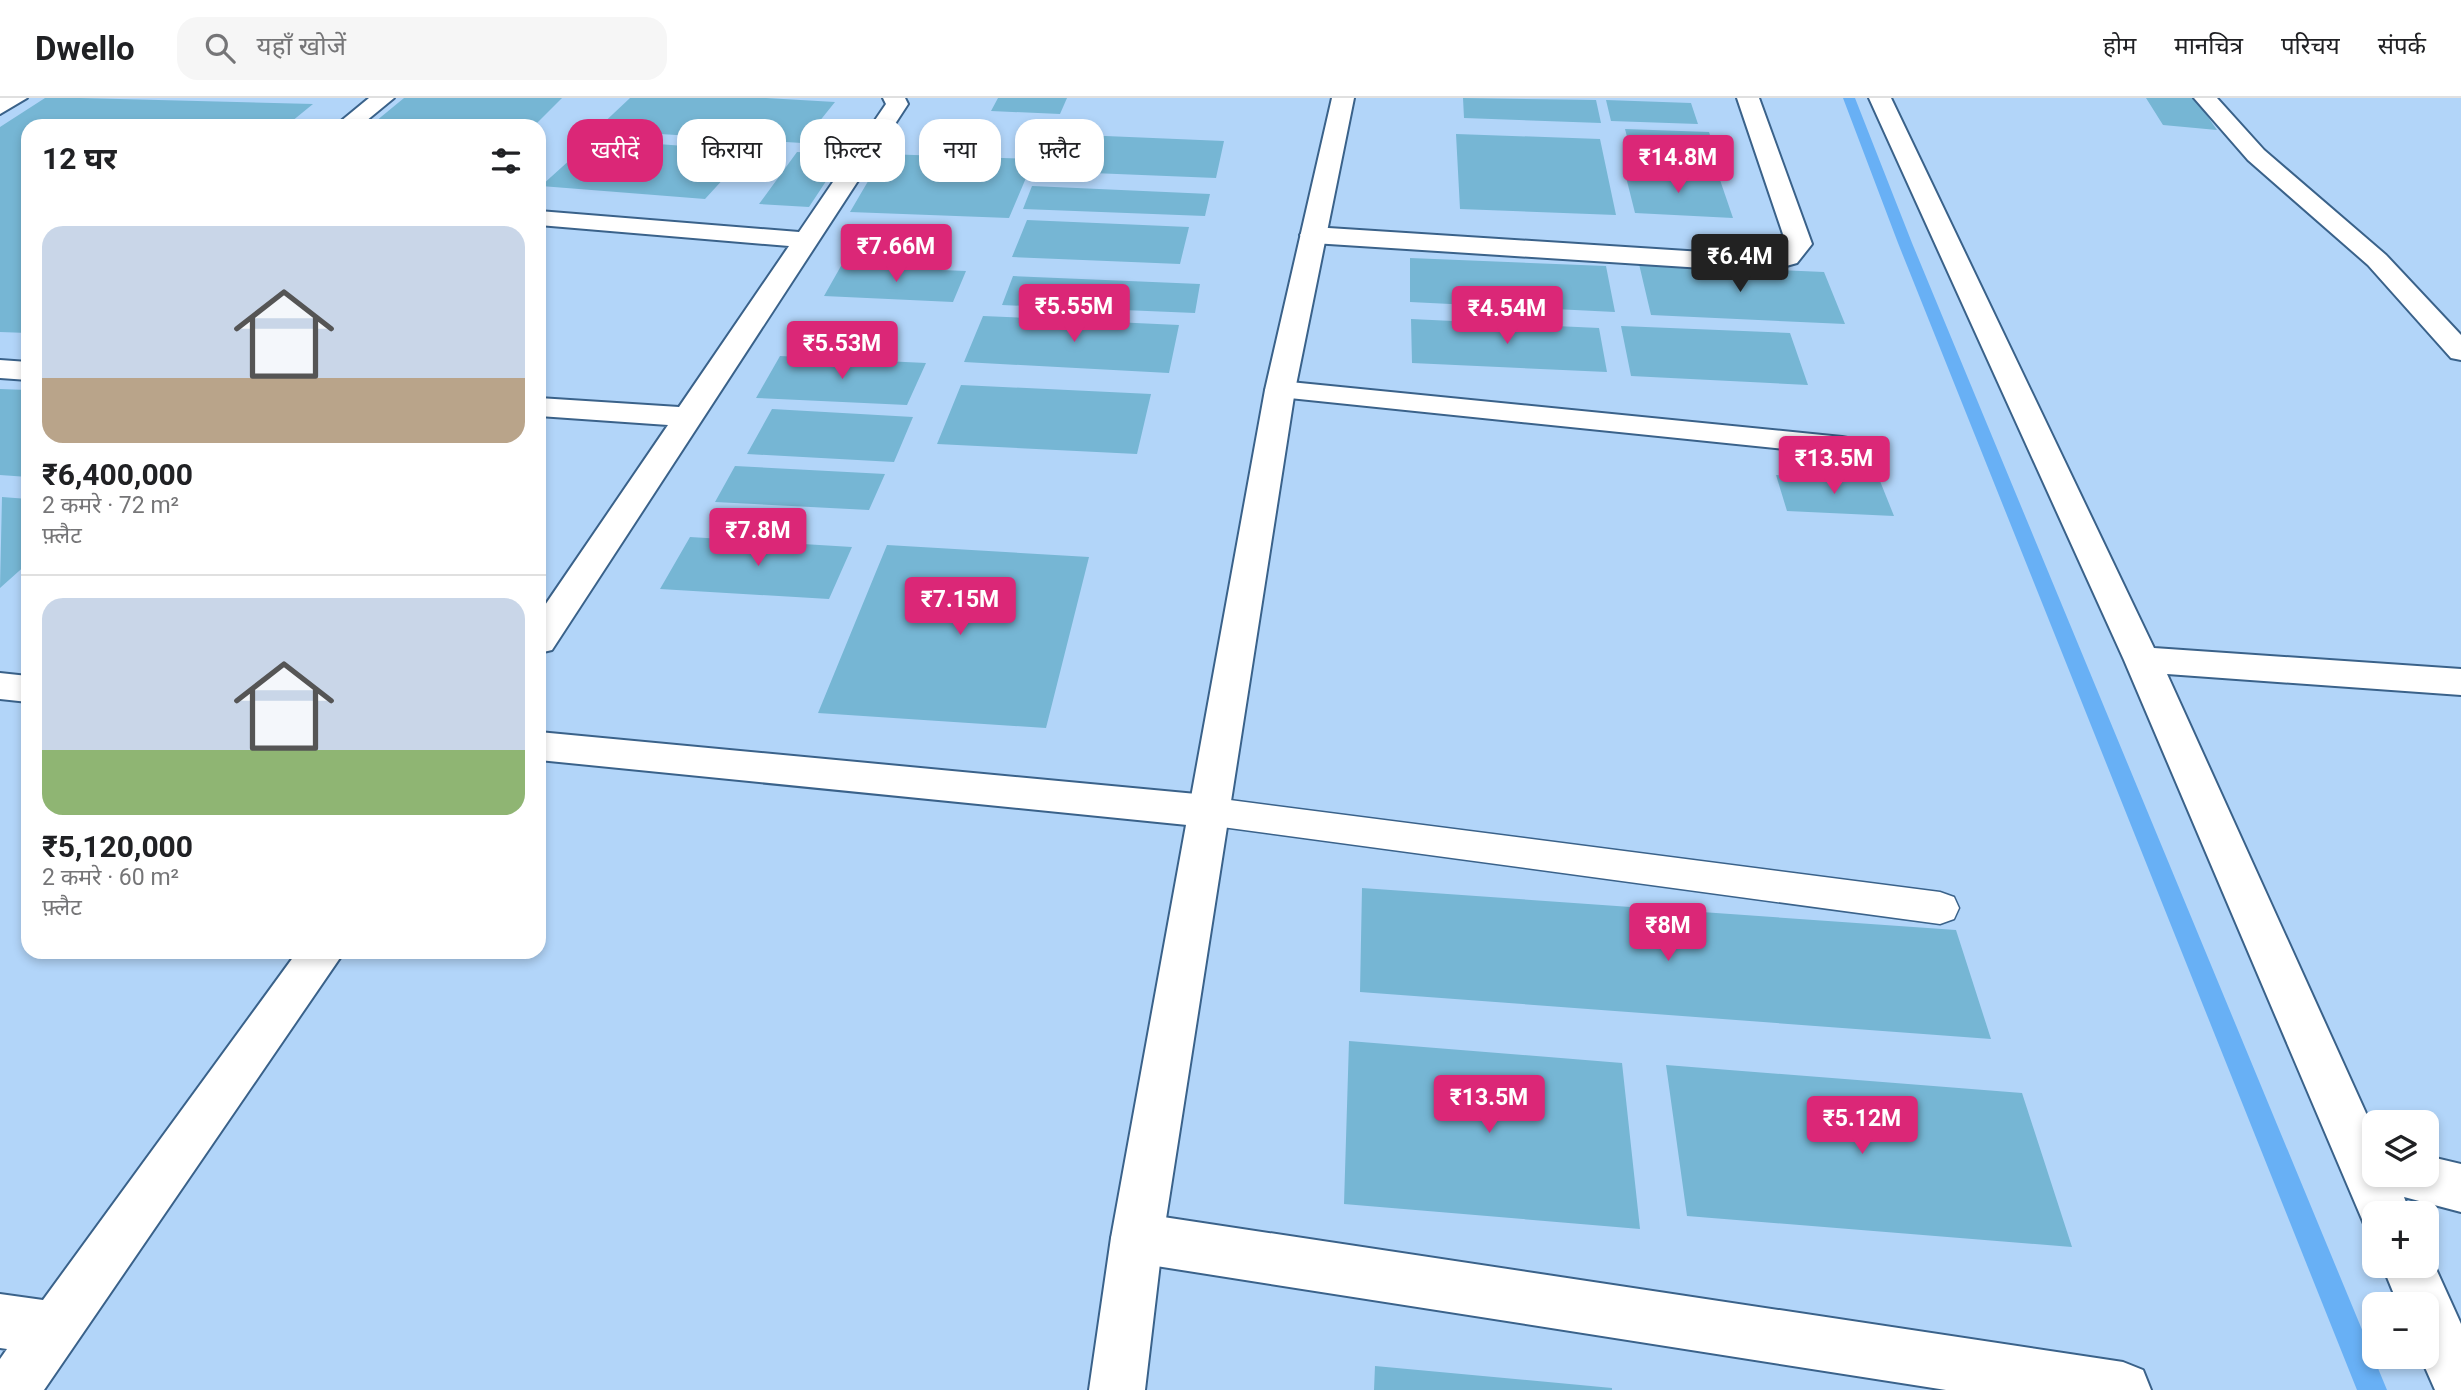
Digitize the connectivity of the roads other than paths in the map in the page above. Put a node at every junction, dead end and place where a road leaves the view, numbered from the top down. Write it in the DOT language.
graph roads {
  1 [pos="16,98"];
  2 [pos="383,98"];
  3 [pos="894,98"];
  4 [pos="1343,98"];
  5 [pos="1748,98"];
  6 [pos="1880,98"];
  7 [pos="2205,98"];
  8 [pos="0,107"];
  9 [pos="355,119"];
  10 [pos="546,219"];
  11 [pos="1313,235"];
  12 [pos="805,240"];
  13 [pos="2461,352"];
  14 [pos="1280,390"];
  15 [pos="546,407"];
  16 [pos="688,417"];
  17 [pos="1842,446"];
  18 [pos="546,630"];
  19 [pos="2142,660"];
  20 [pos="2461,682"];
  21 [pos="0,686"];
  22 [pos="21,688"];
  23 [pos="546,747"];
  24 [pos="1207,811"];
  25 [pos="1940,908"];
  26 [pos="317,959"];
  27 [pos="2362,1129"];
  28 [pos="2439,1183"];
  29 [pos="2461,1188"];
  30 [pos="1137,1238"];
  31 [pos="0,1321"];
  32 [pos="55,1328"];
  33 [pos="2439,1336"];
  34 [pos="2461,1386"];
  35 [pos="11,1390"];
  36 [pos="1118,1390"];
  37 [pos="2123,1390"];
  1 -- 8 [label="street"];
  2 -- 9 [label="street"];
  3 -- 12 [label="street"];
  4 -- 11 [label="street"];
  5 -- 11 [label="street"];
  6 -- 19 [label="street"];
  7 -- 13 [label="street"];
  10 -- 12 [label="street"];
  11 -- 14 [label="street"];
  12 -- 16 [label="street"];
  14 -- 17 [label="street"];
  14 -- 24 [label="street"];
  15 -- 16 [label="street"];
  16 -- 18 [label="street"];
  19 -- 20 [label="street"];
  19 -- 27 [label="street"];
  21 -- 22 [label="street"];
  23 -- 24 [label="street"];
  24 -- 25 [label="lane"];
  24 -- 30 [label="street"];
  26 -- 32 [label="street"];
  28 -- 29 [label="street"];
  30 -- 36 [label="street"];
  30 -- 37 [label="street"];
  31 -- 32 [label="street"];
  32 -- 35 [label="street"];
  33 -- 34 [label="street"];
}
